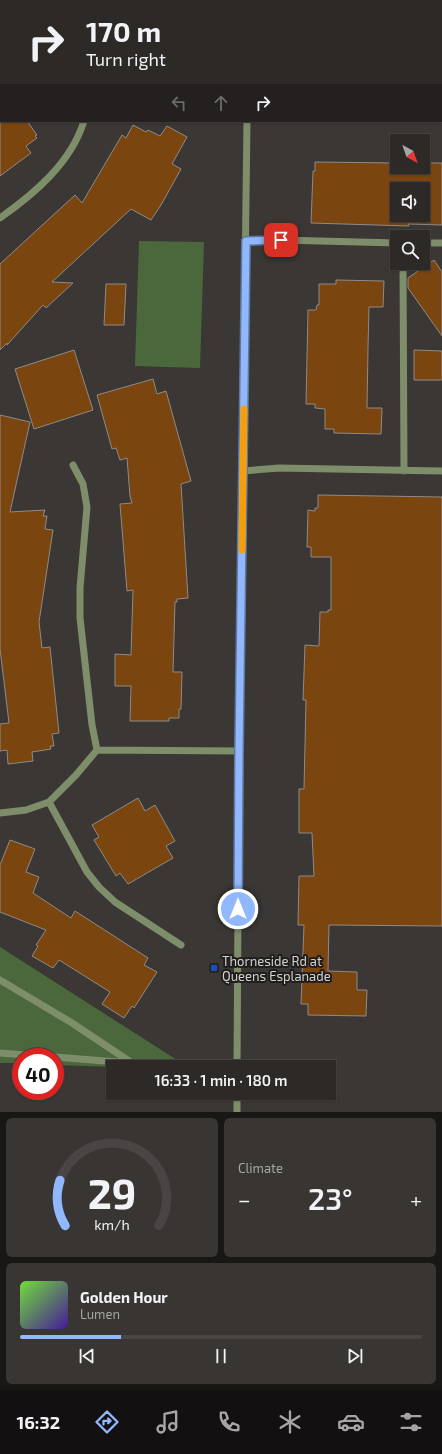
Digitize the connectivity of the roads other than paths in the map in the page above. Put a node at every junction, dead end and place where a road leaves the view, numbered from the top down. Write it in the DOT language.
graph roads {
  1 [pos="84,122"];
  2 [pos="247,122"];
  3 [pos="0,218"];
  4 [pos="246,241"];
  5 [pos="390,243"];
  6 [pos="430,243"];
  7 [pos="442,243"];
  8 [pos="403,270"];
  9 [pos="73,465"];
  10 [pos="243,471"];
  11 [pos="404,471"];
  12 [pos="442,471"];
  13 [pos="97,750"];
  14 [pos="239,751"];
  15 [pos="49,802"];
  16 [pos="0,813"];
  17 [pos="181,945"];
  18 [pos="0,980"];
  19 [pos="0,1053"];
  20 [pos="12,1054"];
  21 [pos="64,1058"];
  22 [pos="128,1060"];
  23 [pos="237,1060"];
  24 [pos="106,1061"];
  25 [pos="237,1100"];
  26 [pos="237,1112"];
  1 -- 3 [label="street"];
  2 -- 4 [label="street"];
  4 -- 5 [label="street"];
  4 -- 10 [label="street"];
  6 -- 7 [label="street"];
  8 -- 11 [label="street"];
  9 -- 13 [label="street"];
  10 -- 11 [label="street"];
  10 -- 14 [label="street"];
  11 -- 12 [label="street"];
  13 -- 14 [label="street"];
  13 -- 15 [label="street"];
  14 -- 23 [label="street"];
  15 -- 16 [label="street"];
  15 -- 17 [label="street"];
  18 -- 22 [label="street"];
  19 -- 20 [label="street"];
  21 -- 24 [label="street"];
  25 -- 26 [label="street"];
}
